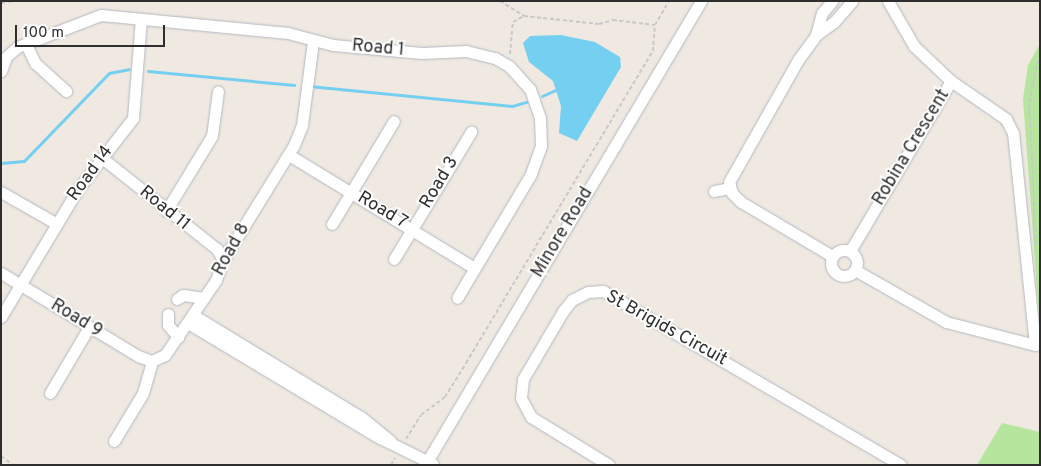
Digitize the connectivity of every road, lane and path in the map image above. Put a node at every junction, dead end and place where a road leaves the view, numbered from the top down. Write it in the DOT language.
graph roads {
  1 [pos="14,1"];
  2 [pos="500,1"];
  3 [pos="669,1"];
  4 [pos="702,1"];
  5 [pos="832,1"];
  6 [pos="852,1"];
  7 [pos="888,1"];
  8 [pos="1,3"];
  9 [pos="524,16"];
  10 [pos="141,19"];
  11 [pos="655,25"];
  12 [pos="816,35"];
  13 [pos="313,41"];
  14 [pos="26,44"];
  15 [pos="1040,54"];
  16 [pos="509,66"];
  17 [pos="1,71"];
  18 [pos="951,81"];
  19 [pos="66,91"];
  20 [pos="218,91"];
  21 [pos="394,121"];
  22 [pos="471,132"];
  23 [pos="289,156"];
  24 [pos="102,158"];
  25 [pos="730,188"];
  26 [pos="714,191"];
  27 [pos="1,192"];
  28 [pos="351,193"];
  29 [pos="166,211"];
  30 [pos="57,224"];
  31 [pos="332,224"];
  32 [pos="411,230"];
  33 [pos="1037,250"];
  34 [pos="850,251"];
  35 [pos="832,256"];
  36 [pos="394,259"];
  37 [pos="223,260"];
  38 [pos="474,268"];
  39 [pos="855,270"];
  40 [pos="1,273"];
  41 [pos="20,284"];
  42 [pos="204,298"];
  43 [pos="456,298"];
  44 [pos="177,299"];
  45 [pos="168,314"];
  46 [pos="1,317"];
  47 [pos="190,319"];
  48 [pos="89,327"];
  49 [pos="178,337"];
  50 [pos="152,361"];
  51 [pos="50,392"];
  52 [pos="114,441"];
  53 [pos="397,444"];
  54 [pos="1,456"];
  55 [pos="429,464"];
  56 [pos="13,465"];
  57 [pos="391,465"];
  58 [pos="609,465"];
  59 [pos="901,465"];
  1 -- 8 [label="path"];
  2 -- 9 [label="path"];
  3 -- 11 [label="path"];
  4 -- 55 [label="street, Minore Road"];
  5 -- 12 [label="street"];
  6 -- 12 [label="street"];
  7 -- 18 [label="street, Robina Crescent"];
  9 -- 11 [label="path"];
  9 -- 16 [label="path"];
  10 -- 13 [label="street, Road 1"];
  10 -- 14 [label="street, Road 1"];
  10 -- 24 [label="street, Road 14"];
  11 -- 53 [label="path"];
  12 -- 25 [label="street"];
  13 -- 16 [label="street, Road 1"];
  13 -- 23 [label="street, Road 8"];
  14 -- 17 [label="street, Road 1"];
  14 -- 19 [label="street"];
  15 -- 33 [label="path"];
  16 -- 38 [label="street, Road 1"];
  18 -- 34 [label="street, Robina Crescent"];
  18 -- 39 [label="street"];
  20 -- 29 [label="street"];
  21 -- 28 [label="street"];
  22 -- 32 [label="street, Road 3"];
  23 -- 28 [label="street, Road 7"];
  23 -- 37 [label="street, Road 8"];
  24 -- 29 [label="street, Road 11"];
  24 -- 30 [label="street, Road 14"];
  25 -- 26 [label="street"];
  25 -- 35 [label="street"];
  27 -- 30 [label="street"];
  28 -- 31 [label="street"];
  28 -- 32 [label="street, Road 7"];
  29 -- 37 [label="street, Road 11"];
  30 -- 41 [label="street, Road 14"];
  32 -- 36 [label="street, Road 3"];
  32 -- 38 [label="street, Road 7"];
  34 -- 35 [label="street"];
  34 -- 39 [label="street"];
  35 -- 39 [label="street"];
  37 -- 42 [label="street, Road 8"];
  38 -- 43 [label="street, Road 1"];
  40 -- 41 [label="street, Road 9"];
  41 -- 46 [label="street, Road 14"];
  41 -- 48 [label="street, Road 9"];
  42 -- 44 [label="street"];
  42 -- 47 [label="street, Road 8"];
  45 -- 49 [label="street"];
  47 -- 49 [label="street, Road 8"];
  47 -- 53 [label="street"];
  48 -- 50 [label="street, Road 9"];
  48 -- 51 [label="street"];
  49 -- 50 [label="street, Road 8"];
  50 -- 52 [label="street"];
  53 -- 55 [label="street"];
  53 -- 57 [label="path"];
  54 -- 56 [label="path"];
  58 -- 59 [label="street, St Brigids Circuit"];
}
